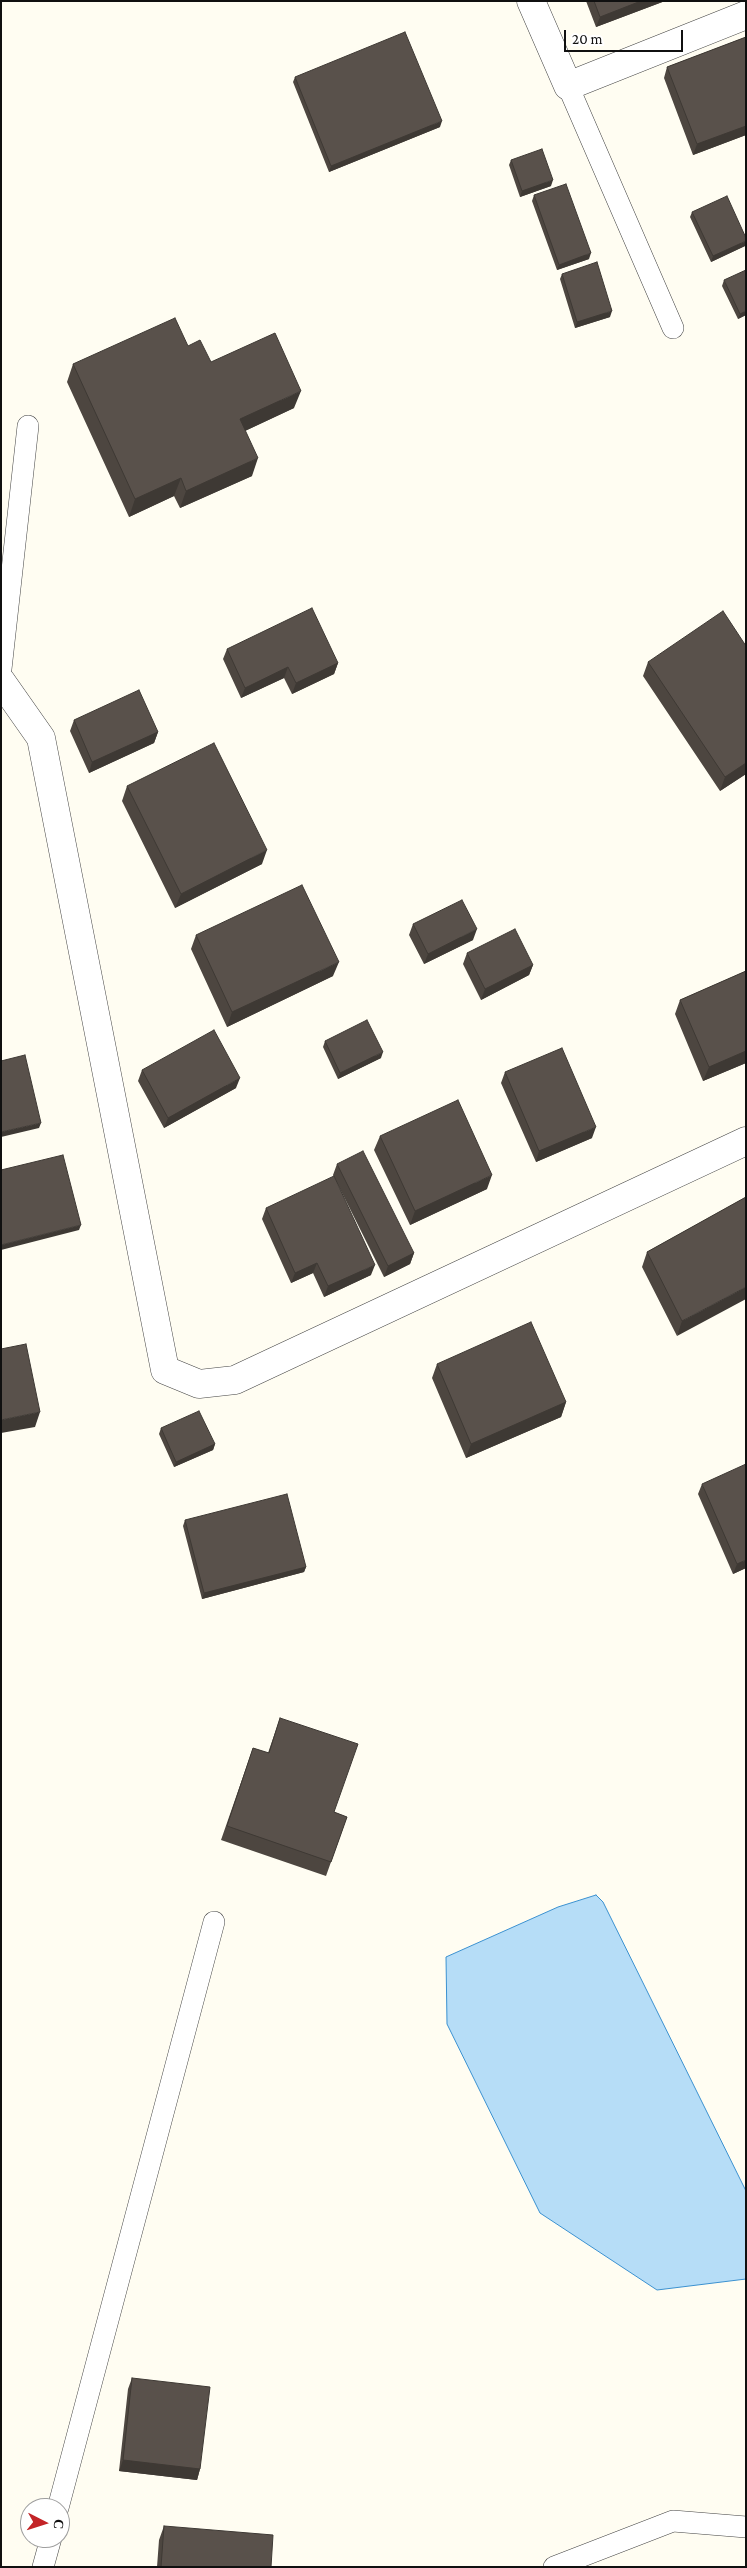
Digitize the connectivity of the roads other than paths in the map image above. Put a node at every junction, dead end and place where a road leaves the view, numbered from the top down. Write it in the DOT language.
graph roads {
  1 [pos="530,1"];
  2 [pos="746,15"];
  3 [pos="568,86"];
  4 [pos="673,328"];
  5 [pos="28,426"];
  6 [pos="1,669"];
  7 [pos="1,681"];
  8 [pos="746,1141"];
  9 [pos="214,1922"];
  10 [pos="61,2498"];
  11 [pos="746,2527"];
  12 [pos="48,2548"];
  13 [pos="43,2567"];
  14 [pos="554,2567"];
  1 -- 3 [label="street"];
  2 -- 3 [label="street"];
  3 -- 4 [label="lane"];
  5 -- 6 [label="lane"];
  7 -- 8 [label="street"];
  9 -- 10 [label="lane"];
  11 -- 14 [label="lane"];
  12 -- 13 [label="lane"];
}
